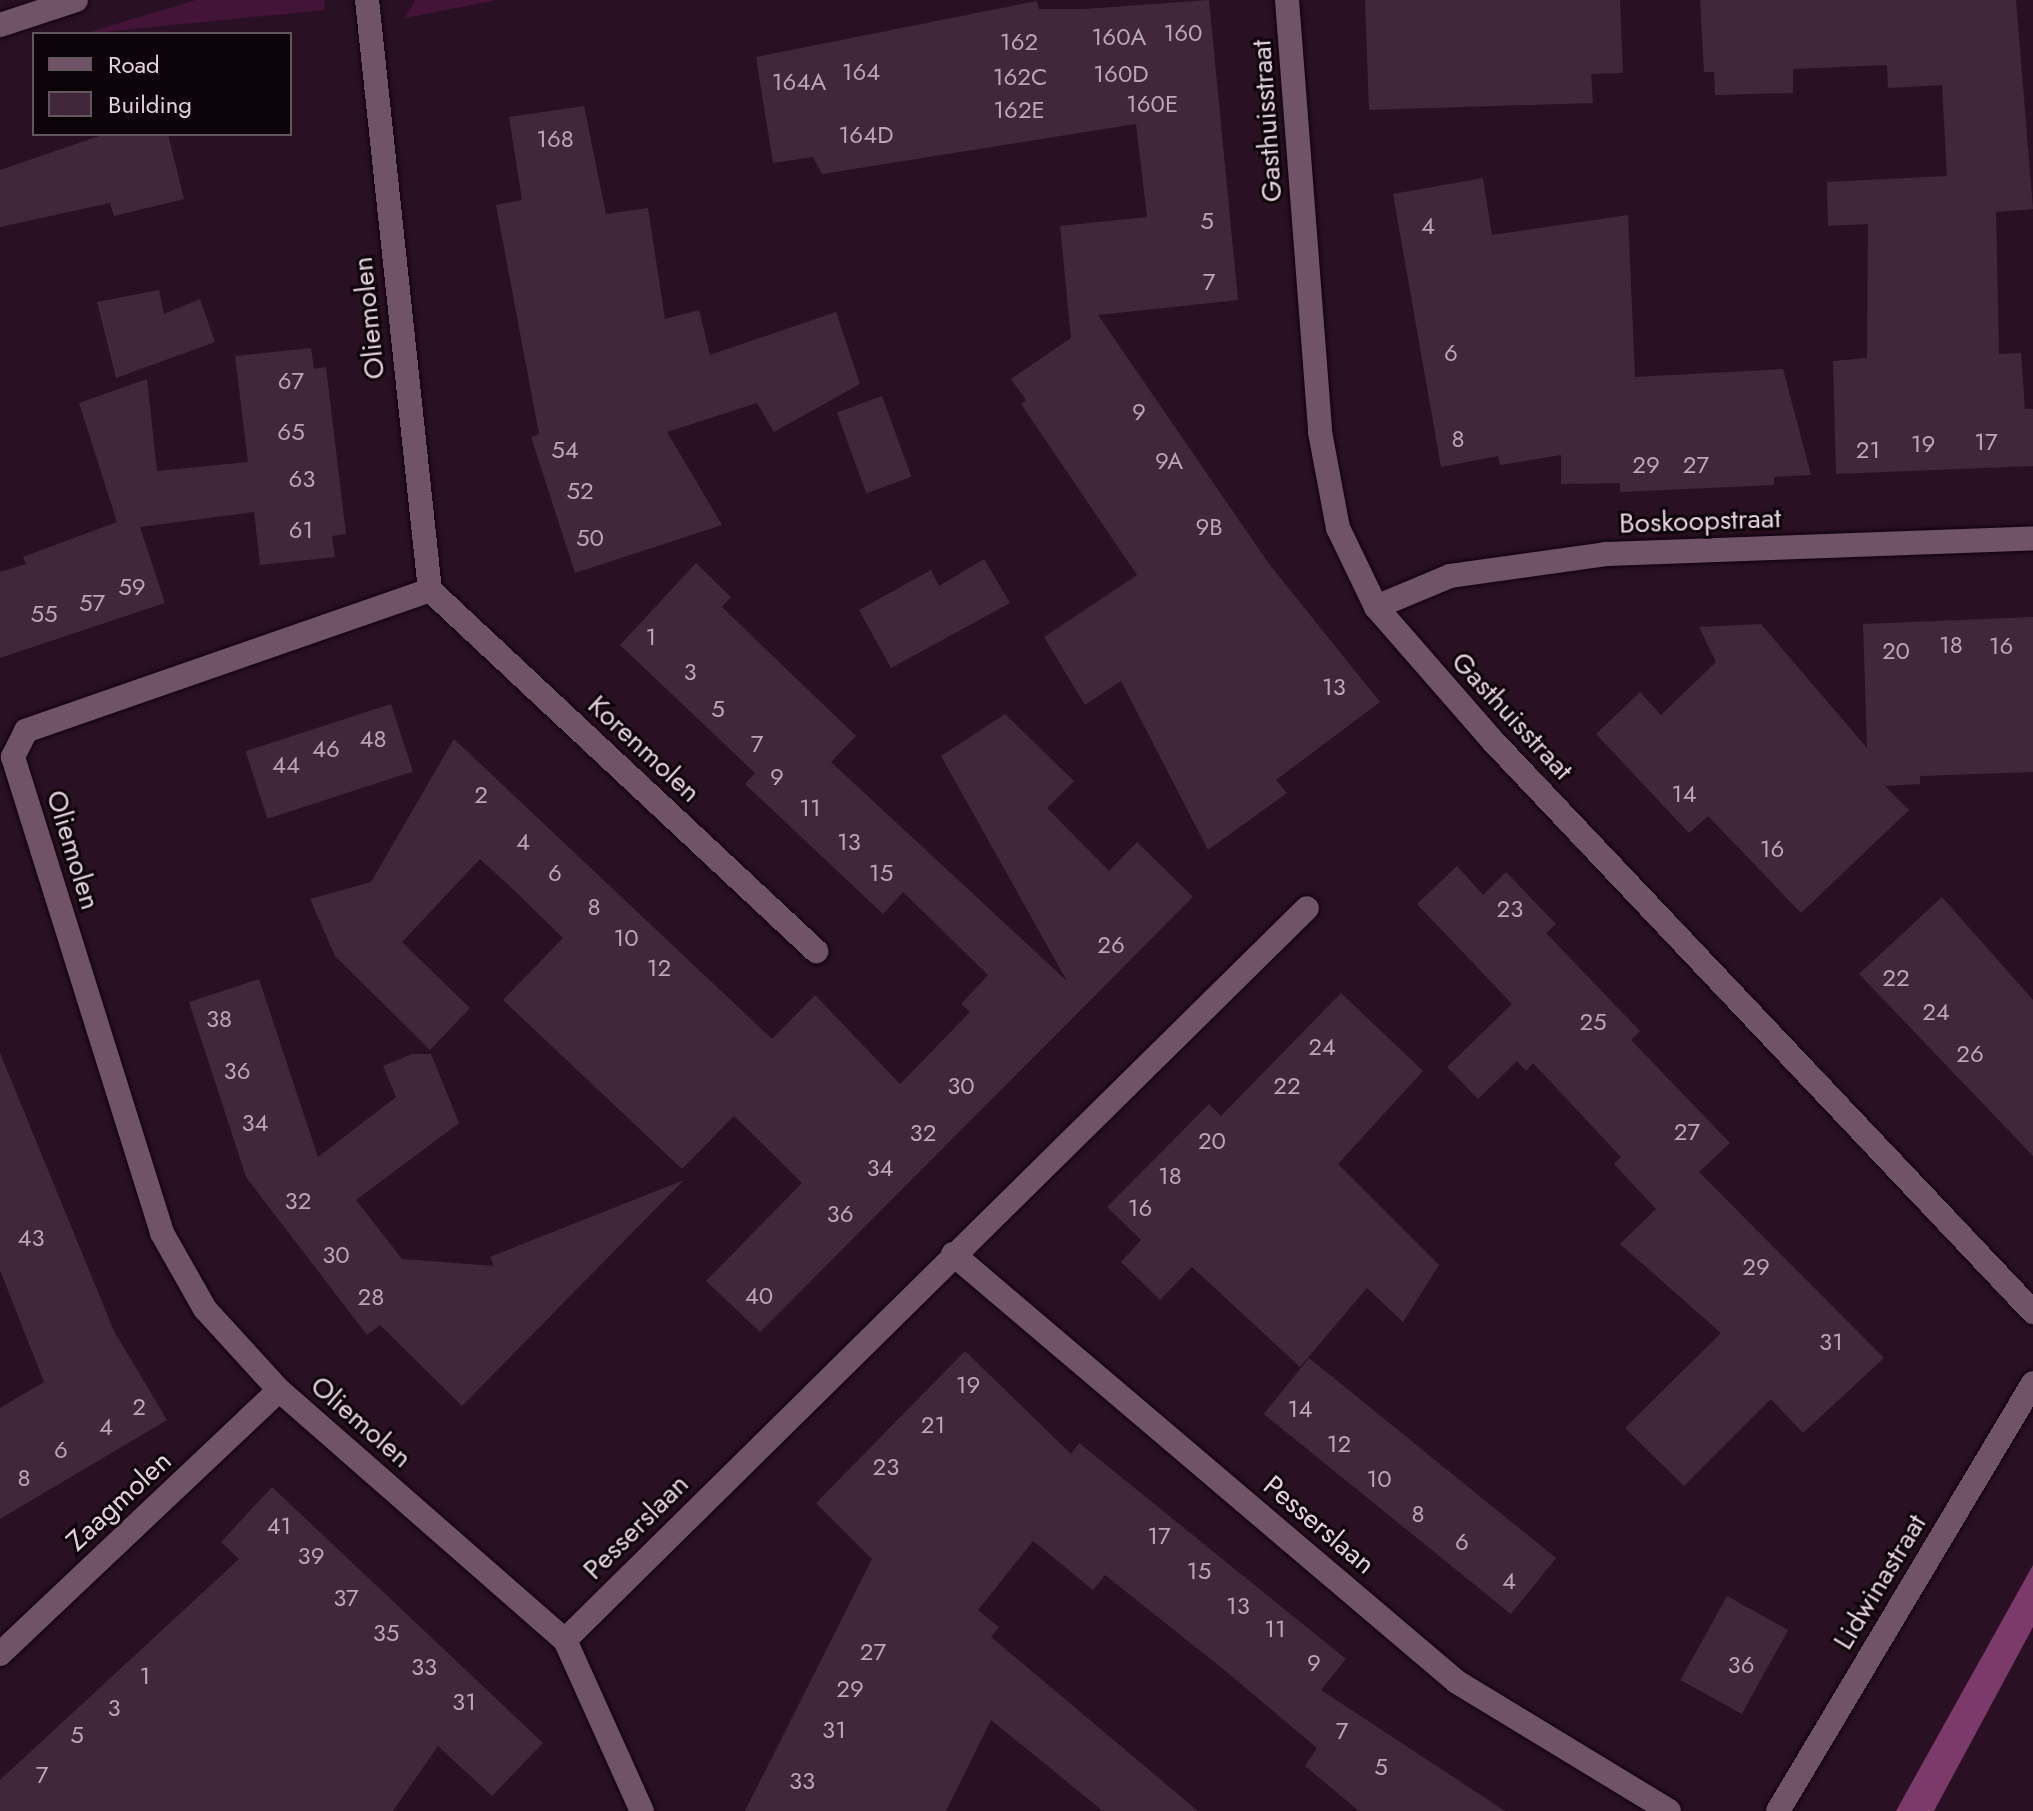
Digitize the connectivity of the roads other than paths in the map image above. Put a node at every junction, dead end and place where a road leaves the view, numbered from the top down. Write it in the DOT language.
graph roads {
  1 [pos="76,0"];
  2 [pos="367,0"];
  3 [pos="1287,0"];
  4 [pos="0,25"];
  5 [pos="2033,538"];
  6 [pos="430,590"];
  7 [pos="1376,607"];
  8 [pos="6,759"];
  9 [pos="1307,908"];
  10 [pos="816,951"];
  11 [pos="953,1254"];
  12 [pos="2033,1312"];
  13 [pos="2033,1383"];
  14 [pos="279,1390"];
  15 [pos="565,1640"];
  16 [pos="0,1654"];
  17 [pos="642,1811"];
  18 [pos="1669,1811"];
  19 [pos="1778,1811"];
  1 -- 4 [label="street"];
  2 -- 6 [label="street, Oliemolen"];
  3 -- 7 [label="street, Gasthuisstraat"];
  5 -- 7 [label="street, Boskoopstraat"];
  6 -- 8 [label="street, Oliemolen"];
  6 -- 10 [label="street, Korenmolen"];
  7 -- 12 [label="street, Gasthuisstraat"];
  8 -- 14 [label="street, Oliemolen"];
  9 -- 11 [label="street, Pesserslaan"];
  11 -- 15 [label="street, Pesserslaan"];
  11 -- 18 [label="street, Pesserslaan"];
  13 -- 19 [label="street, Lidwinastraat"];
  14 -- 15 [label="street, Oliemolen"];
  14 -- 16 [label="street, Zaagmolen"];
  15 -- 17 [label="street, Oliemolen"];
}
